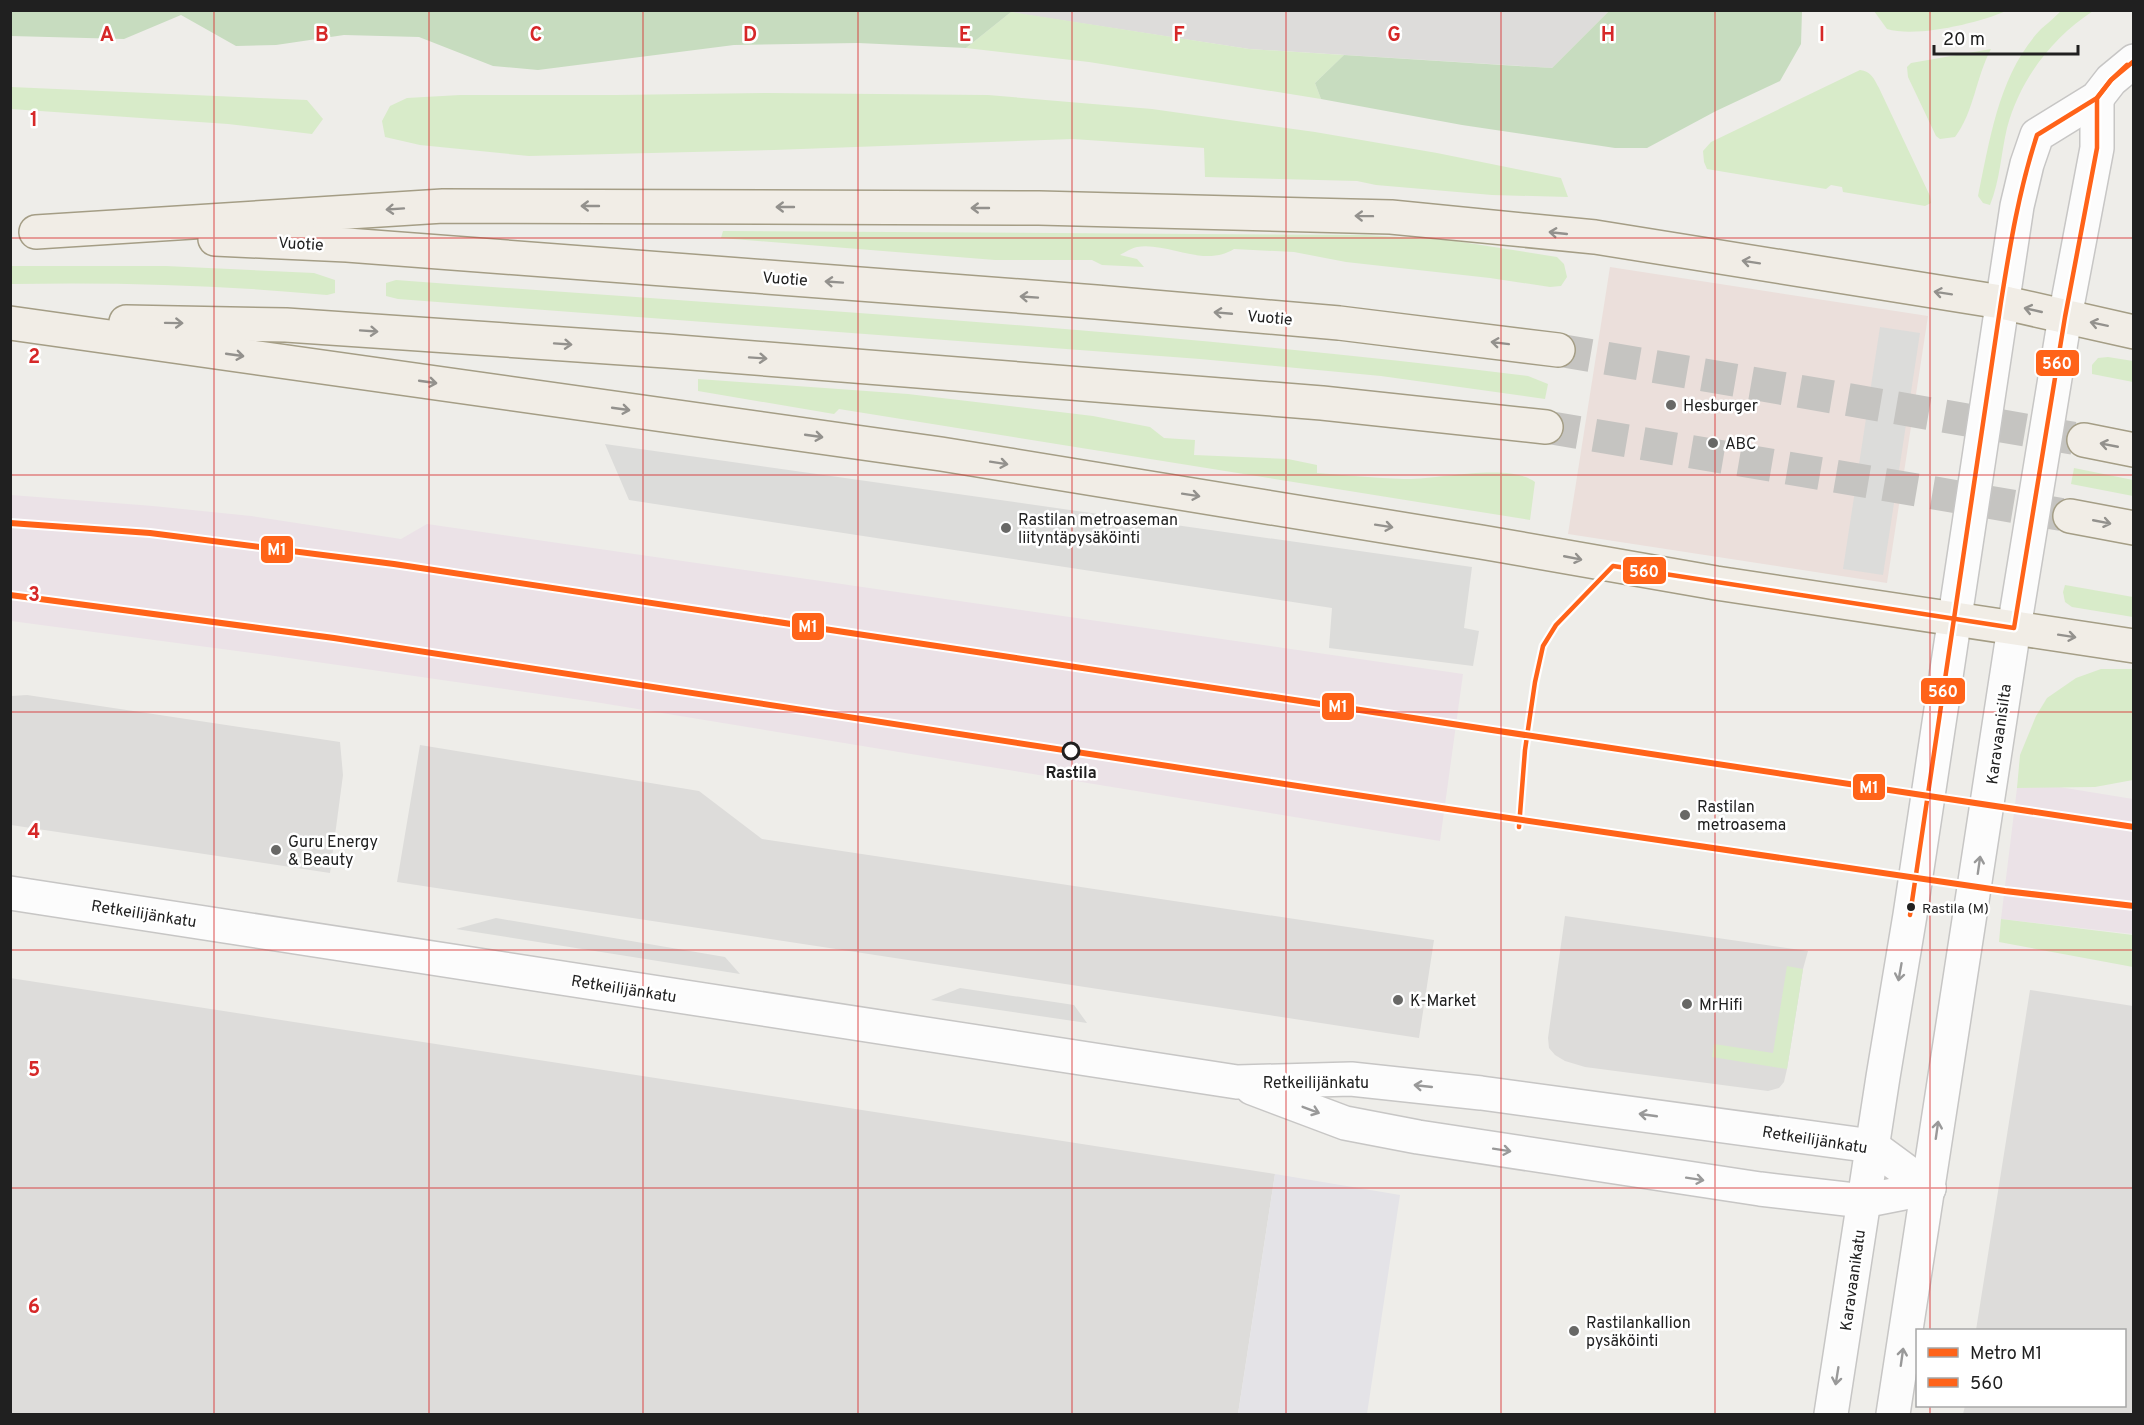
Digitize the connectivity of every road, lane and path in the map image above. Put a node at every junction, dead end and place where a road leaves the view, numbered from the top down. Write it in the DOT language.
graph roads {
  1 [pos="2133,61"];
  2 [pos="2097,99"];
  3 [pos="23,233"];
  4 [pos="2001,302"];
  5 [pos="2065,317"];
  6 [pos="10,321"];
  7 [pos="2133,332"];
  8 [pos="1558,350"];
  9 [pos="1546,427"];
  10 [pos="2084,440"];
  11 [pos="2133,450"];
  12 [pos="2070,516"];
  13 [pos="2133,528"];
  14 [pos="1954,619"];
  15 [pos="2014,628"];
  16 [pos="2133,646"];
  17 [pos="10,893"];
  18 [pos="1237,1082"];
  19 [pos="1872,1146"];
  20 [pos="1929,1188"];
  21 [pos="1863,1201"];
  22 [pos="1831,1414"];
  23 [pos="1893,1414"];
  1 -- 2 [label="street"];
  2 -- 4 [label="street"];
  2 -- 5 [label="street, Karavaanisilta"];
  4 -- 3 [label="main road, one-way"];
  8 -- 3 [label="main road, Vuotie, one-way"];
  5 -- 4 [label="main road, one-way"];
  4 -- 14 [label="street"];
  7 -- 5 [label="main road, one-way"];
  5 -- 15 [label="street, Karavaanisilta"];
  6 -- 9 [label="main road, one-way"];
  6 -- 14 [label="main road, one-way"];
  11 -- 10 [label="main road, one-way"];
  12 -- 13 [label="main road, one-way"];
  14 -- 15 [label="main road"];
  14 -- 19 [label="street, one-way"];
  15 -- 16 [label="main road, one-way"];
  20 -- 15 [label="street, Karavaanisilta, one-way"];
  17 -- 18 [label="street, Retkeilijänkatu"];
  19 -- 18 [label="street, Retkeilijänkatu, one-way"];
  18 -- 21 [label="street, Retkeilijänkatu, one-way"];
  19 -- 20 [label="street, Retkeilijänkatu"];
  19 -- 21 [label="street, Karavaanikatu"];
  20 -- 21 [label="street, Retkeilijänkatu"];
  23 -- 20 [label="street, one-way"];
  21 -- 22 [label="street, Karavaanikatu, one-way"];
}
